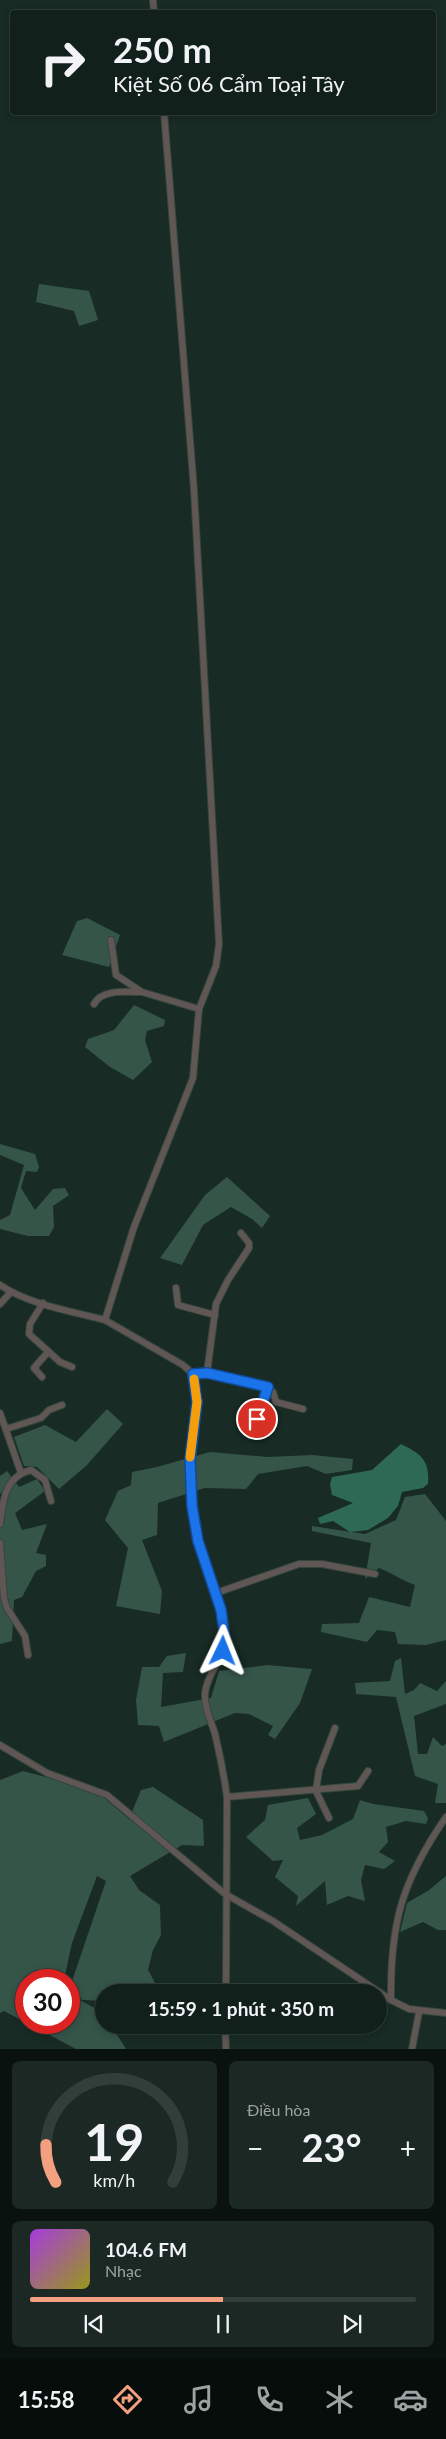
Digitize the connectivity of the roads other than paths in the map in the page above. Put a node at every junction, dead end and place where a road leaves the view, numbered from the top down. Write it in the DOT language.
graph roads {
  1 [pos="164,115"];
  2 [pos="111,940"];
  3 [pos="142,992"];
  4 [pos="94,1004"];
  5 [pos="199,1009"];
  6 [pos="241,1233"];
  7 [pos="0,1285"];
  8 [pos="176,1288"];
  9 [pos="11,1292"];
  10 [pos="43,1303"];
  11 [pos="0,1304"];
  12 [pos="215,1315"];
  13 [pos="106,1320"];
  14 [pos="48,1352"];
  15 [pos="72,1367"];
  16 [pos="207,1373"];
  17 [pos="193,1374"];
  18 [pos="42,1377"];
  19 [pos="268,1387"];
  20 [pos="62,1405"];
  21 [pos="303,1409"];
  22 [pos="0,1413"];
  23 [pos="250,1418"];
  24 [pos="6,1429"];
  25 [pos="21,1472"];
  26 [pos="51,1501"];
  27 [pos="1,1503"];
  28 [pos="0,1524"];
  29 [pos="0,1543"];
  30 [pos="376,1574"];
  31 [pos="216,1593"];
  32 [pos="28,1654"];
  33 [pos="335,1728"];
  34 [pos="0,1745"];
  35 [pos="368,1771"];
  36 [pos="316,1791"];
  37 [pos="227,1797"];
  38 [pos="328,1818"];
  39 [pos="445,1821"];
  40 [pos="225,1894"];
  41 [pos="226,1984"];
  42 [pos="391,2000"];
  43 [pos="419,2012"];
  44 [pos="446,2013"];
  45 [pos="225,2034"];
  46 [pos="226,2049"];
  47 [pos="412,2049"];
  1 -- 5 [label="street"];
  2 -- 3 [label="street"];
  3 -- 4 [label="street"];
  3 -- 5 [label="street"];
  5 -- 13 [label="street"];
  6 -- 12 [label="street"];
  7 -- 9 [label="street"];
  8 -- 12 [label="street"];
  9 -- 10 [label="street"];
  9 -- 11 [label="street"];
  10 -- 13 [label="street"];
  10 -- 14 [label="street"];
  12 -- 16 [label="street"];
  13 -- 17 [label="street"];
  14 -- 15 [label="street"];
  14 -- 18 [label="street"];
  16 -- 17 [label="street"];
  16 -- 19 [label="street"];
  17 -- 31 [label="street"];
  19 -- 21 [label="street"];
  19 -- 23 [label="street"];
  20 -- 24 [label="street"];
  22 -- 24 [label="street"];
  24 -- 25 [label="street"];
  25 -- 26 [label="street"];
  25 -- 27 [label="street"];
  27 -- 28 [label="street"];
  29 -- 32 [label="street"];
  30 -- 31 [label="street"];
  31 -- 37 [label="street"];
  33 -- 36 [label="street"];
  34 -- 40 [label="street"];
  35 -- 36 [label="street"];
  36 -- 37 [label="street"];
  36 -- 38 [label="street"];
  37 -- 40 [label="street"];
  39 -- 42 [label="street"];
  40 -- 41 [label="street"];
  40 -- 42 [label="street"];
  42 -- 43 [label="street"];
  43 -- 44 [label="street"];
  43 -- 47 [label="street"];
  45 -- 46 [label="street"];
}
